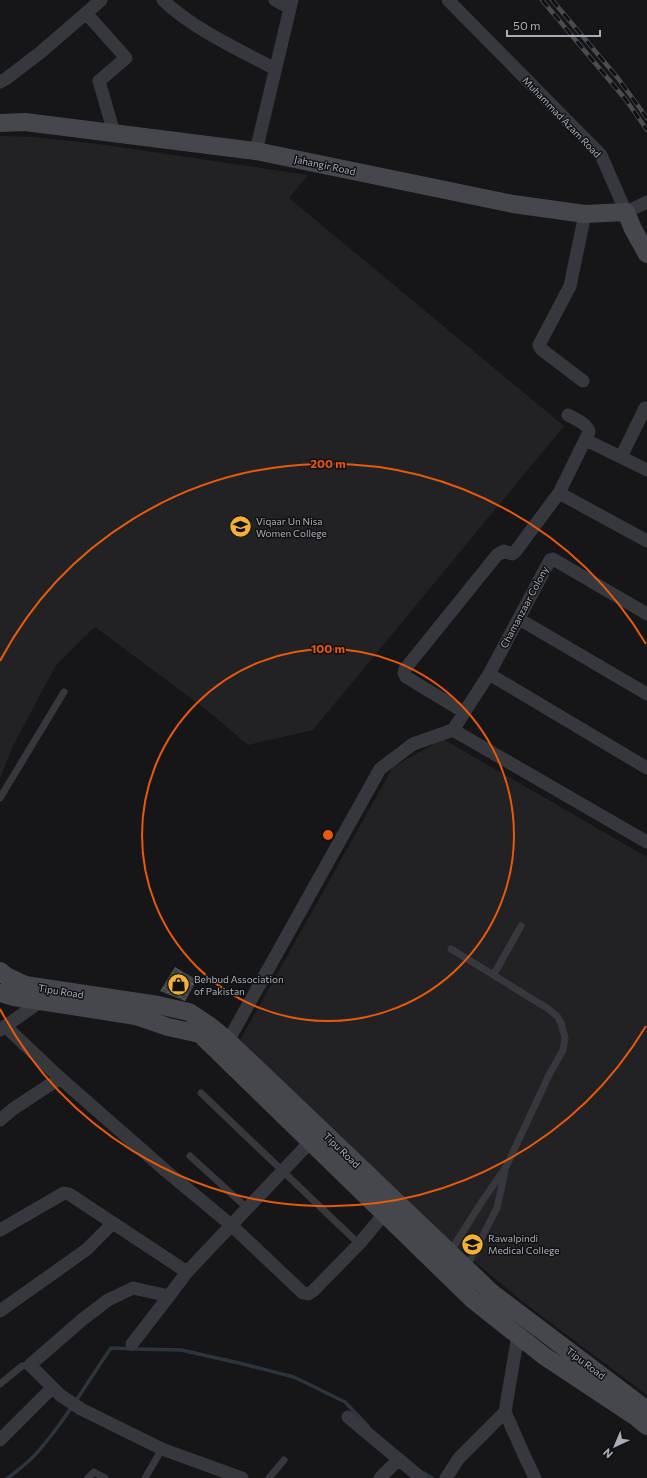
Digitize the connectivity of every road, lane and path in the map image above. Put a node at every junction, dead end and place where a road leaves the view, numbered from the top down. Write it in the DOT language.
graph roads {
  1 [pos="101,0"];
  2 [pos="163,0"];
  3 [pos="276,0"];
  4 [pos="448,0"];
  5 [pos="291,4"];
  6 [pos="86,13"];
  7 [pos="275,70"];
  8 [pos="0,82"];
  9 [pos="0,123"];
  10 [pos="114,133"];
  11 [pos="256,151"];
  12 [pos="647,202"];
  13 [pos="626,212"];
  14 [pos="585,214"];
  15 [pos="647,254"];
  16 [pos="583,381"];
  17 [pos="645,408"];
  18 [pos="568,415"];
  19 [pos="586,440"];
  20 [pos="622,457"];
  21 [pos="647,470"];
  22 [pos="559,493"];
  23 [pos="647,541"];
  24 [pos="647,614"];
  25 [pos="519,619"];
  26 [pos="488,674"];
  27 [pos="64,692"];
  28 [pos="647,694"];
  29 [pos="464,712"];
  30 [pos="453,730"];
  31 [pos="647,768"];
  32 [pos="0,798"];
  33 [pos="647,842"];
  34 [pos="521,926"];
  35 [pos="451,949"];
  36 [pos="0,971"];
  37 [pos="494,974"];
  38 [pos="0,993"];
  39 [pos="41,1001"];
  40 [pos="2,1028"];
  41 [pos="228,1041"];
  42 [pos="60,1078"];
  43 [pos="202,1093"];
  44 [pos="0,1120"];
  45 [pos="310,1142"];
  46 [pos="190,1156"];
  47 [pos="506,1167"];
  48 [pos="282,1171"];
  49 [pos="247,1208"];
  50 [pos="384,1214"];
  51 [pos="112,1224"];
  52 [pos="231,1225"];
  53 [pos="0,1230"];
  54 [pos="359,1244"];
  55 [pos="450,1252"];
  56 [pos="466,1268"];
  57 [pos="187,1272"];
  58 [pos="169,1296"];
  59 [pos="0,1311"];
  60 [pos="518,1335"];
  61 [pos="132,1344"];
  62 [pos="30,1365"];
  63 [pos="0,1384"];
  64 [pos="52,1388"];
  65 [pos="647,1410"];
  66 [pos="506,1412"];
  67 [pos="348,1417"];
  68 [pos="647,1426"];
  69 [pos="0,1440"];
  70 [pos="162,1449"];
  71 [pos="399,1459"];
  72 [pos="284,1460"];
  73 [pos="448,1475"];
  74 [pos="88,1478"];
  75 [pos="105,1478"];
  76 [pos="145,1478"];
  77 [pos="242,1478"];
  78 [pos="269,1478"];
  79 [pos="380,1478"];
  80 [pos="421,1478"];
  81 [pos="535,1478"];
  1 -- 6 [label="street"];
  2 -- 7 [label="street"];
  3 -- 5 [label="street"];
  4 -- 13 [label="street, Muhammad Azam Road"];
  5 -- 7 [label="street"];
  6 -- 8 [label="street"];
  6 -- 10 [label="street"];
  7 -- 11 [label="street"];
  9 -- 10 [label="main road, Jahangir Road"];
  10 -- 11 [label="main road, Jahangir Road"];
  11 -- 14 [label="main road, Jahangir Road"];
  12 -- 13 [label="street, Jahangir Road"];
  13 -- 14 [label="main road, Jahangir Road"];
  13 -- 15 [label="main road, Muhammad Azam Road"];
  14 -- 16 [label="street"];
  17 -- 20 [label="street"];
  18 -- 19 [label="street"];
  19 -- 20 [label="street"];
  19 -- 22 [label="street"];
  20 -- 21 [label="street"];
  22 -- 23 [label="street"];
  22 -- 29 [label="street"];
  24 -- 25 [label="street, Chamanzaar Colony"];
  25 -- 26 [label="street, Chamanzaar Colony"];
  25 -- 28 [label="street"];
  26 -- 29 [label="street, Chamanzaar Colony"];
  26 -- 31 [label="street"];
  27 -- 32 [label="lane"];
  29 -- 30 [label="street, Chamanzaar Colony"];
  30 -- 33 [label="street"];
  30 -- 41 [label="street"];
  34 -- 37 [label="lane"];
  35 -- 37 [label="lane"];
  36 -- 41 [label="main road, Tipu Road"];
  37 -- 47 [label="lane"];
  38 -- 39 [label="main road"];
  39 -- 40 [label="street"];
  39 -- 45 [label="main road"];
  40 -- 42 [label="street"];
  41 -- 55 [label="main road, Tipu Road"];
  42 -- 44 [label="street"];
  42 -- 52 [label="street"];
  43 -- 48 [label="lane"];
  45 -- 48 [label="street"];
  45 -- 50 [label="main road"];
  46 -- 49 [label="lane"];
  47 -- 55 [label="lane"];
  47 -- 56 [label="lane"];
  48 -- 49 [label="street"];
  48 -- 54 [label="lane"];
  49 -- 52 [label="street"];
  50 -- 54 [label="street"];
  50 -- 60 [label="main road"];
  51 -- 53 [label="street"];
  51 -- 57 [label="street"];
  51 -- 59 [label="street"];
  52 -- 54 [label="street"];
  52 -- 57 [label="street"];
  55 -- 56 [label="main road, Tipu Road"];
  56 -- 65 [label="main road, Tipu Road"];
  57 -- 58 [label="street"];
  58 -- 61 [label="street"];
  58 -- 62 [label="street"];
  60 -- 66 [label="street"];
  60 -- 68 [label="main road"];
  62 -- 63 [label="lane"];
  62 -- 64 [label="street"];
  64 -- 69 [label="street"];
  64 -- 70 [label="street"];
  66 -- 73 [label="street"];
  66 -- 81 [label="street"];
  67 -- 71 [label="street"];
  70 -- 76 [label="lane"];
  70 -- 77 [label="street"];
  71 -- 79 [label="street"];
  71 -- 80 [label="street"];
  72 -- 78 [label="lane"];
  74 -- 75 [label="lane"];
}
